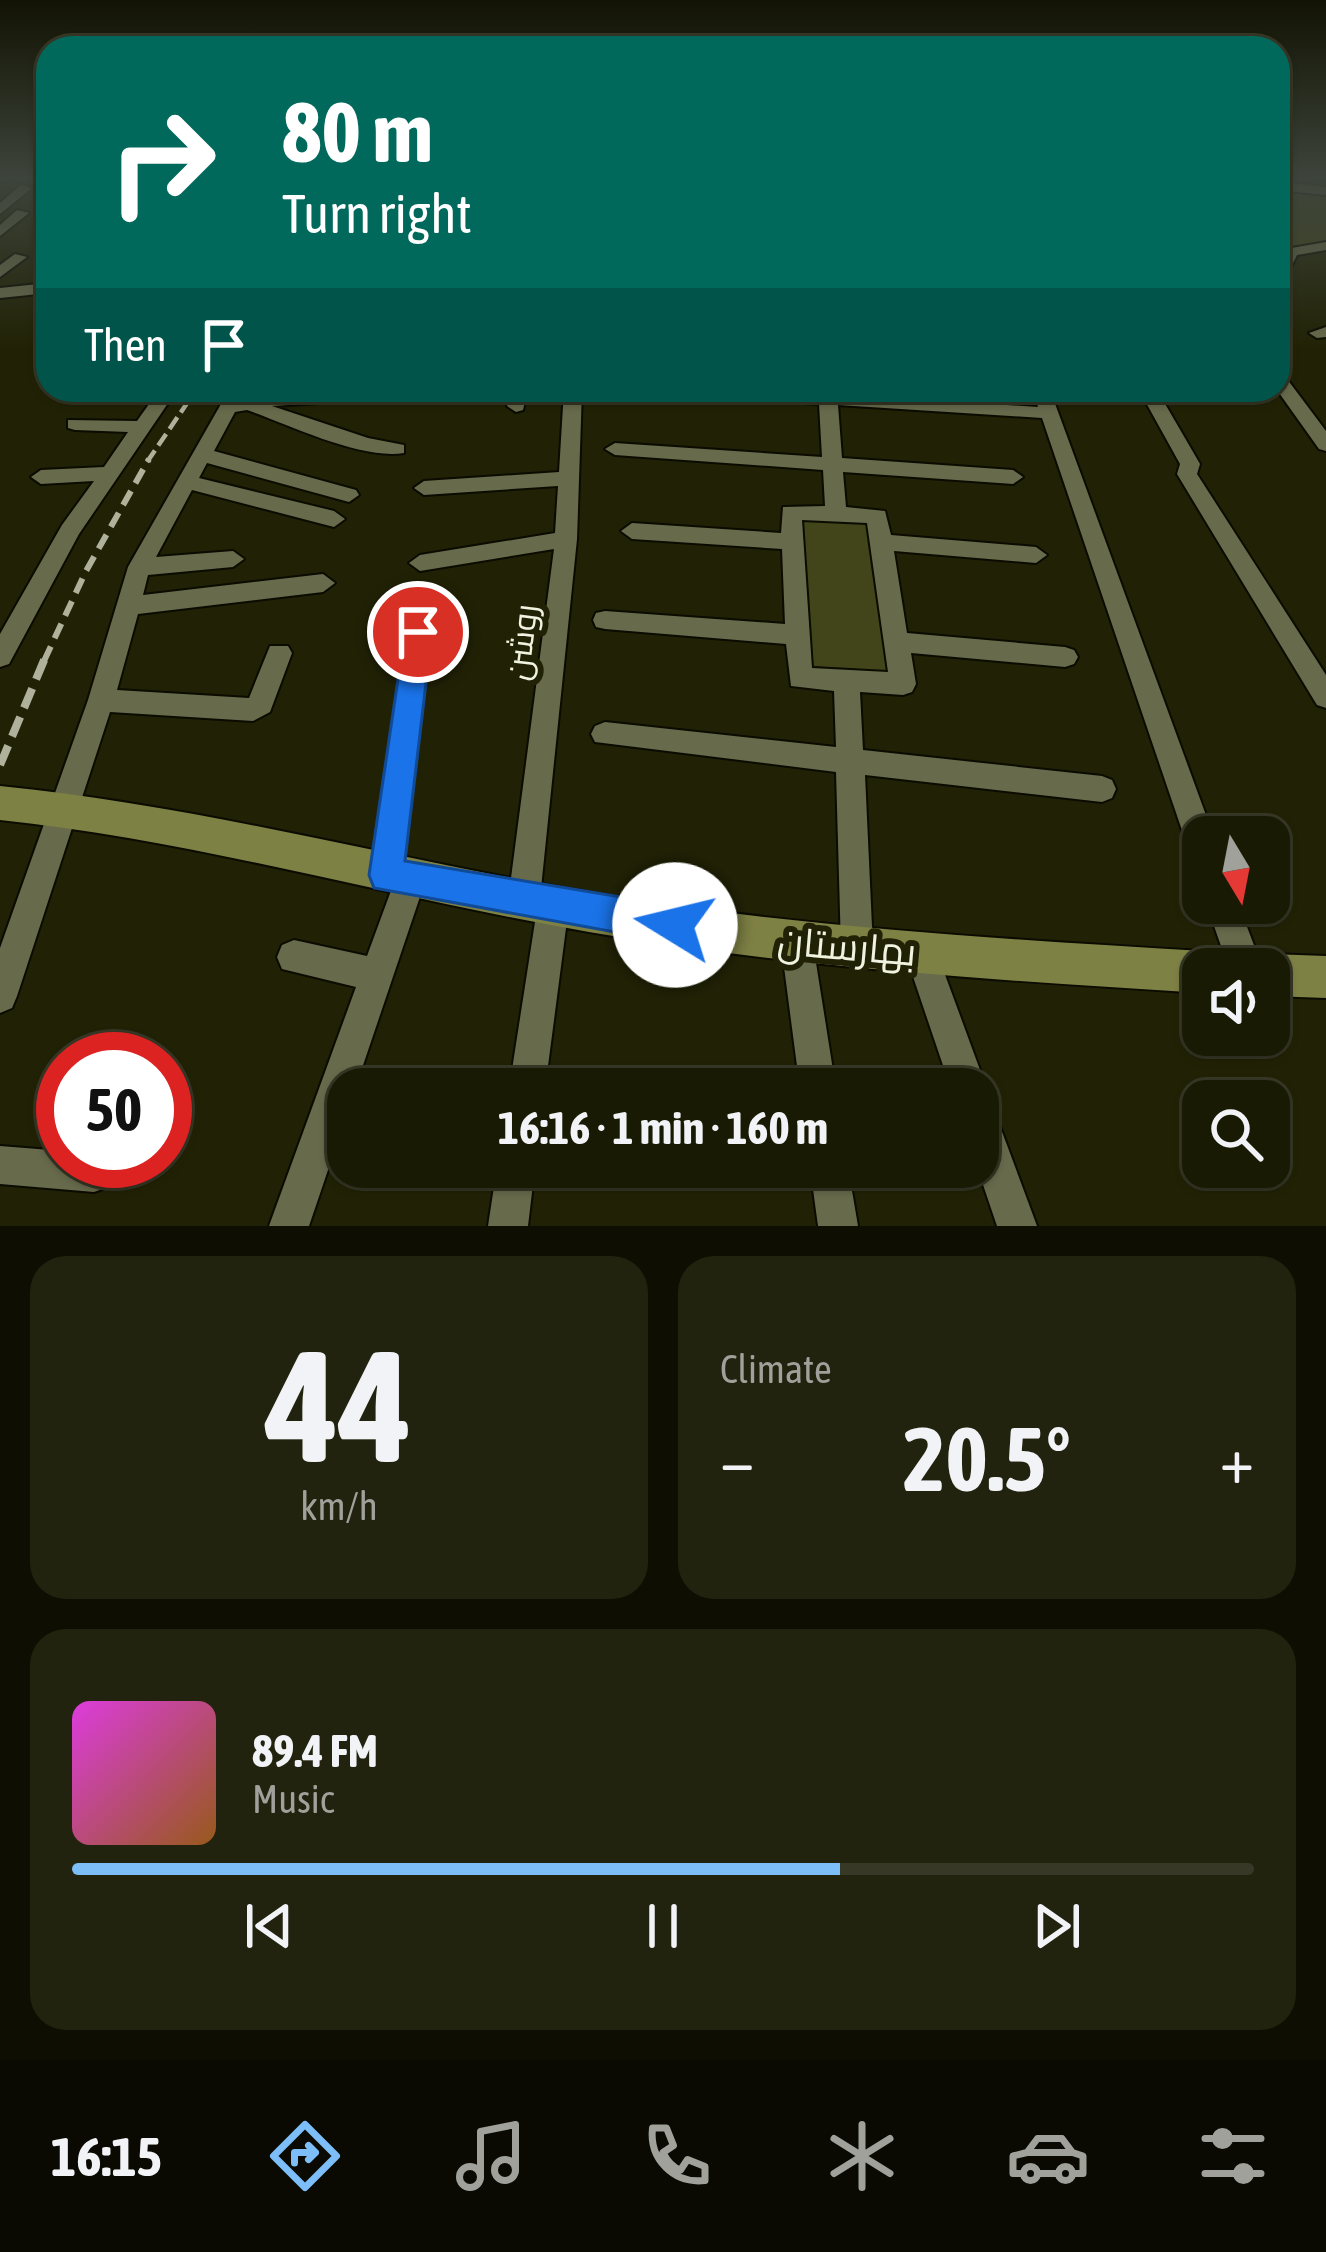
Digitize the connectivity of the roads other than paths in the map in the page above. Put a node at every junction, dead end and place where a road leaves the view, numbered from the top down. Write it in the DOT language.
graph roads {
  1 [pos="1326,246"];
  2 [pos="1290,254"];
  3 [pos="20,257"];
  4 [pos="0,272"];
  5 [pos="36,289"];
  6 [pos="0,293"];
  7 [pos="1290,396"];
  8 [pos="160,402"];
  9 [pos="242,402"];
  10 [pos="572,402"];
  11 [pos="828,402"];
  12 [pos="1045,402"];
  13 [pos="1155,402"];
  14 [pos="75,424"];
  15 [pos="142,427"];
  16 [pos="1326,446"];
  17 [pos="397,448"];
  18 [pos="615,449"];
  19 [pos="200,454"];
  20 [pos="832,465"];
  21 [pos="110,472"];
  22 [pos="41,477"];
  23 [pos="1013,477"];
  24 [pos="568,478"];
  25 [pos="186,482"];
  26 [pos="424,488"];
  27 [pos="349,495"];
  28 [pos="836,514"];
  29 [pos="334,519"];
  30 [pos="632,531"];
  31 [pos="566,539"];
  32 [pos="792,542"];
  33 [pos="881,542"];
  34 [pos="1036,555"];
  35 [pos="233,559"];
  36 [pos="420,563"];
  37 [pos="139,567"];
  38 [pos="323,583"];
  39 [pos="126,606"];
  40 [pos="605,620"];
  41 [pos="418,632"];
  42 [pos="797,635"];
  43 [pos="897,642"];
  44 [pos="279,653"];
  45 [pos="0,657"];
  46 [pos="1065,657"];
  47 [pos="847,680"];
  48 [pos="1326,697"];
  49 [pos="101,700"];
  50 [pos="605,734"];
  51 [pos="850,760"];
  52 [pos="1102,789"];
  53 [pos="0,803"];
  54 [pos="63,809"];
  55 [pos="1192,816"];
  56 [pos="399,876"];
  57 [pos="539,903"];
  58 [pos="797,944"];
  59 [pos="857,947"];
  60 [pos="921,953"];
  61 [pos="294,957"];
  62 [pos="1182,971"];
  63 [pos="377,975"];
  64 [pos="1290,976"];
  65 [pos="1326,977"];
  66 [pos="0,996"];
  67 [pos="528,1068"];
  68 [pos="815,1068"];
  69 [pos="962,1068"];
  70 [pos="0,1165"];
  71 [pos="36,1168"];
  72 [pos="999,1175"];
  73 [pos="513,1188"];
  74 [pos="832,1188"];
  75 [pos="289,1226"];
  76 [pos="508,1226"];
  77 [pos="838,1226"];
  78 [pos="1017,1226"];
  1 -- 2 [label="street"];
  3 -- 4 [label="street"];
  5 -- 6 [label="street"];
  7 -- 16 [label="street"];
  8 -- 15 [label="street"];
  9 -- 17 [label="street"];
  9 -- 19 [label="street"];
  10 -- 24 [label="street, روشن"];
  11 -- 20 [label="street"];
  12 -- 55 [label="street"];
  13 -- 48 [label="street"];
  14 -- 15 [label="street"];
  15 -- 21 [label="street"];
  18 -- 20 [label="street"];
  19 -- 25 [label="street"];
  19 -- 27 [label="street"];
  20 -- 23 [label="street"];
  20 -- 28 [label="street"];
  21 -- 22 [label="street"];
  21 -- 45 [label="street"];
  24 -- 26 [label="street"];
  24 -- 31 [label="street, روشن"];
  25 -- 29 [label="street"];
  25 -- 37 [label="street"];
  28 -- 32 [label="street"];
  28 -- 33 [label="street"];
  30 -- 32 [label="street"];
  31 -- 36 [label="street"];
  31 -- 57 [label="street, روشن"];
  32 -- 42 [label="street"];
  33 -- 34 [label="street"];
  33 -- 43 [label="street"];
  35 -- 37 [label="street"];
  37 -- 39 [label="street"];
  38 -- 39 [label="street"];
  39 -- 49 [label="street"];
  40 -- 42 [label="street"];
  41 -- 56 [label="street"];
  42 -- 47 [label="street"];
  43 -- 46 [label="street"];
  43 -- 47 [label="street"];
  44 -- 49 [label="street"];
  47 -- 51 [label="street"];
  49 -- 54 [label="street"];
  50 -- 51 [label="street"];
  51 -- 52 [label="street"];
  51 -- 59 [label="street"];
  53 -- 54 [label="main road, بهارستان"];
  54 -- 56 [label="main road, بهارستان"];
  54 -- 66 [label="street"];
  56 -- 57 [label="main road, بهارستان"];
  56 -- 63 [label="street"];
  57 -- 58 [label="main road, بهارستان"];
  57 -- 67 [label="street, روشن"];
  58 -- 59 [label="main road, بهارستان"];
  58 -- 68 [label="street"];
  59 -- 60 [label="main road, بهارستان"];
  60 -- 62 [label="main road, بهارستان"];
  60 -- 69 [label="street"];
  61 -- 63 [label="street"];
  63 -- 75 [label="street"];
  64 -- 65 [label="main road"];
  70 -- 71 [label="street"];
  72 -- 78 [label="street"];
  73 -- 76 [label="street"];
  74 -- 77 [label="street"];
}
